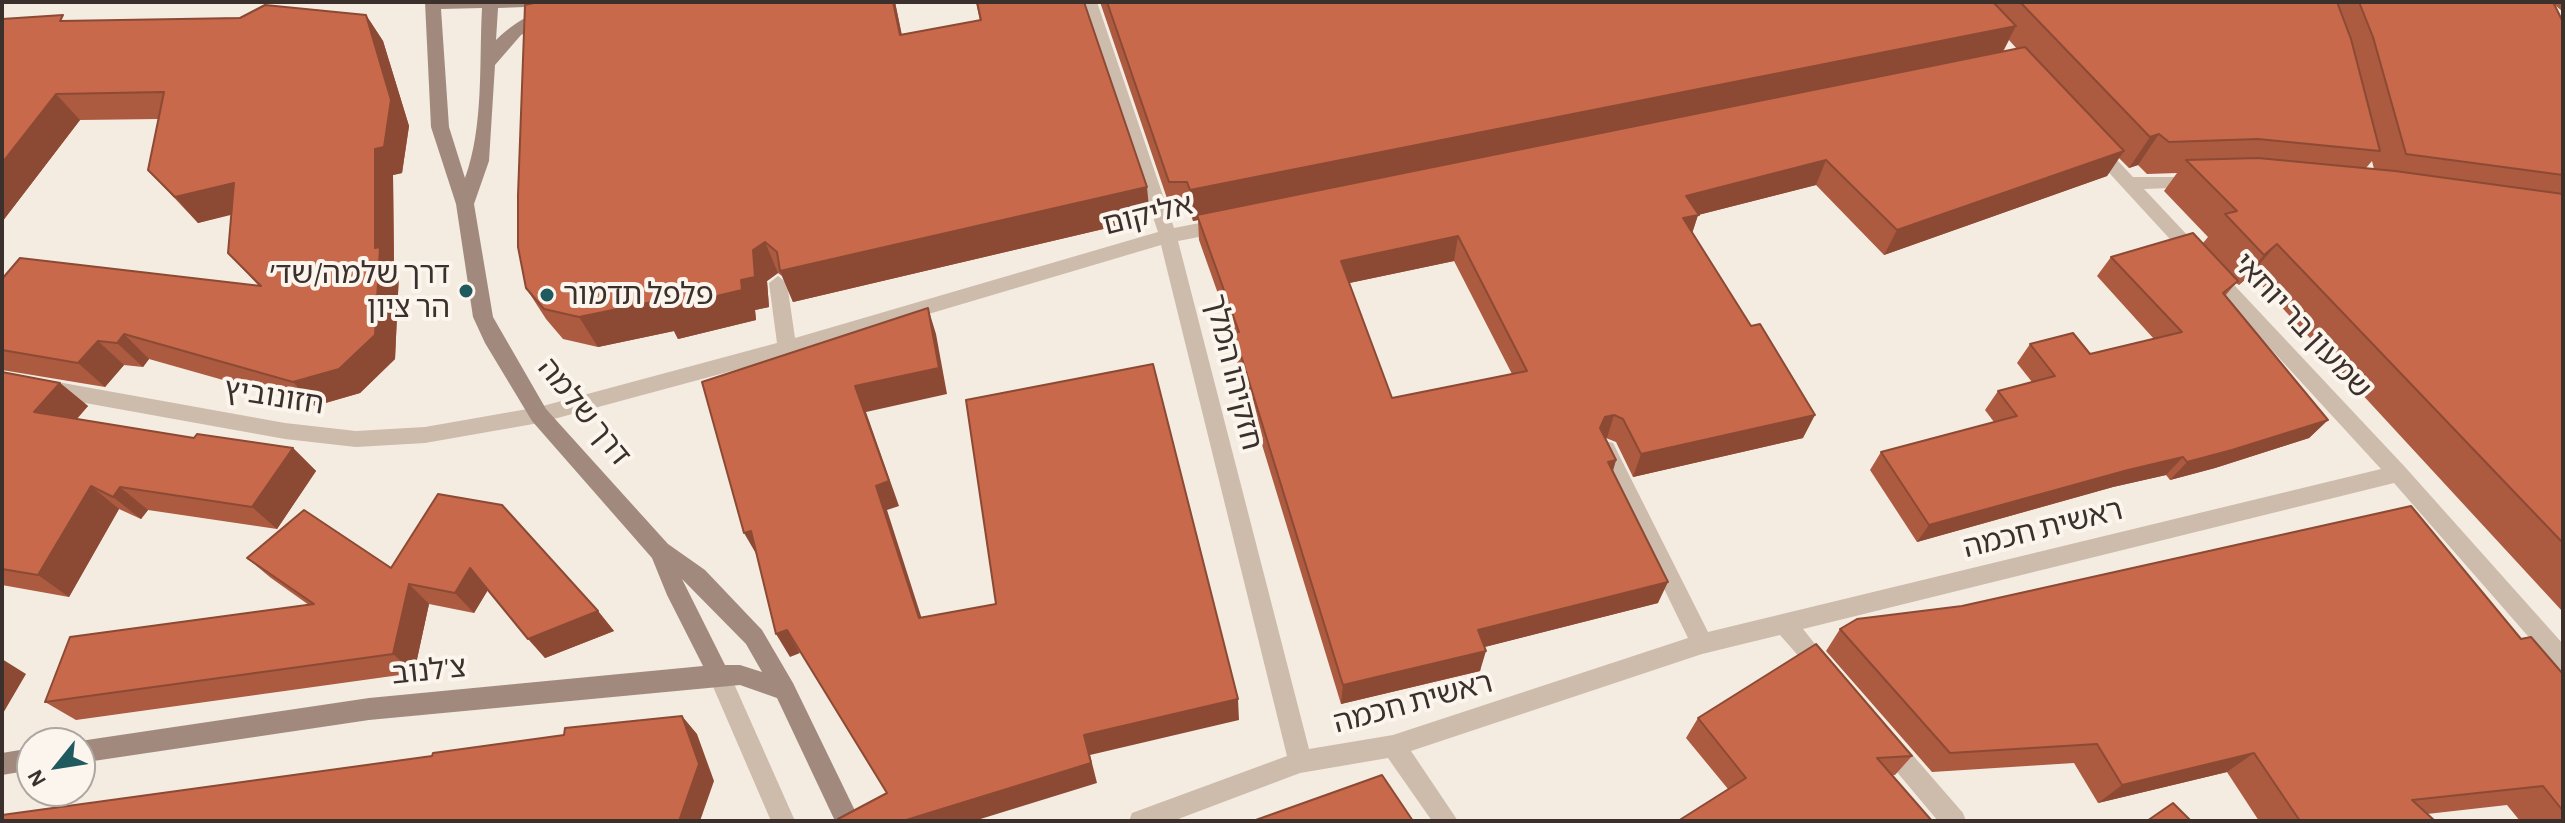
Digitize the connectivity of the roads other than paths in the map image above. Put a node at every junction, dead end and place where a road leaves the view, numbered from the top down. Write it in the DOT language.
graph roads {
  1 [pos="525,2"];
  2 [pos="580,2"];
  3 [pos="1089,2"];
  4 [pos="433,3"];
  5 [pos="490,3"];
  6 [pos="488,64"];
  7 [pos="2078,128"];
  8 [pos="2219,180"];
  9 [pos="2129,183"];
  10 [pos="465,204"];
  11 [pos="1245,221"];
  12 [pos="1168,236"];
  13 [pos="778,283"];
  14 [pos="787,348"];
  15 [pos="2,380"];
  16 [pos="539,415"];
  17 [pos="1606,449"];
  18 [pos="2398,473"];
  19 [pos="660,551"];
  20 [pos="1785,624"];
  21 [pos="1702,644"];
  22 [pos="2563,660"];
  23 [pos="719,675"];
  24 [pos="1835,682"];
  25 [pos="785,690"];
  26 [pos="1875,728"];
  27 [pos="1393,746"];
  28 [pos="96,750"];
  29 [pos="1300,762"];
  30 [pos="783,821"];
  31 [pos="848,821"];
  32 [pos="1141,821"];
  33 [pos="1446,821"];
  34 [pos="1954,821"];
  1 -- 5 [label="street"];
  2 -- 6 [label="street"];
  3 -- 12 [label="street, חזקיהו המלך"];
  4 -- 5 [label="street"];
  4 -- 10 [label="street, דרך שלמה"];
  5 -- 6 [label="street, דרך שלמה"];
  6 -- 10 [label="street, דרך שלמה"];
  7 -- 9 [label="street, שמעון בר יוחאי"];
  8 -- 9 [label="street"];
  9 -- 18 [label="street, שמעון בר יוחאי"];
  10 -- 16 [label="street, דרך שלמה"];
  11 -- 12 [label="street, אליקום"];
  12 -- 14 [label="street, אליקום"];
  12 -- 29 [label="street, חזקיהו המלך"];
  13 -- 14 [label="street"];
  14 -- 16 [label="street, אליקום"];
  15 -- 16 [label="street, חזונוביץ"];
  16 -- 19 [label="street, דרך שלמה"];
  17 -- 21 [label="street"];
  18 -- 20 [label="street, ראשית חכמה"];
  18 -- 22 [label="street, שמעון בר יוחאי"];
  19 -- 23 [label="street, דרך שלמה"];
  19 -- 25 [label="street, דרך שלמה"];
  20 -- 21 [label="street, ראשית חכמה"];
  20 -- 24 [label="street"];
  21 -- 27 [label="street, ראשית חכמה"];
  23 -- 25 [label="street, צ'לנוב"];
  23 -- 28 [label="street, צ'לנוב"];
  23 -- 30 [label="street, דרך שלמה"];
  25 -- 31 [label="street, דרך שלמה"];
  26 -- 34 [label="street"];
  27 -- 29 [label="street, ראשית חכמה"];
  27 -- 33 [label="street"];
  29 -- 32 [label="street, ראשית חכמה"];
}
